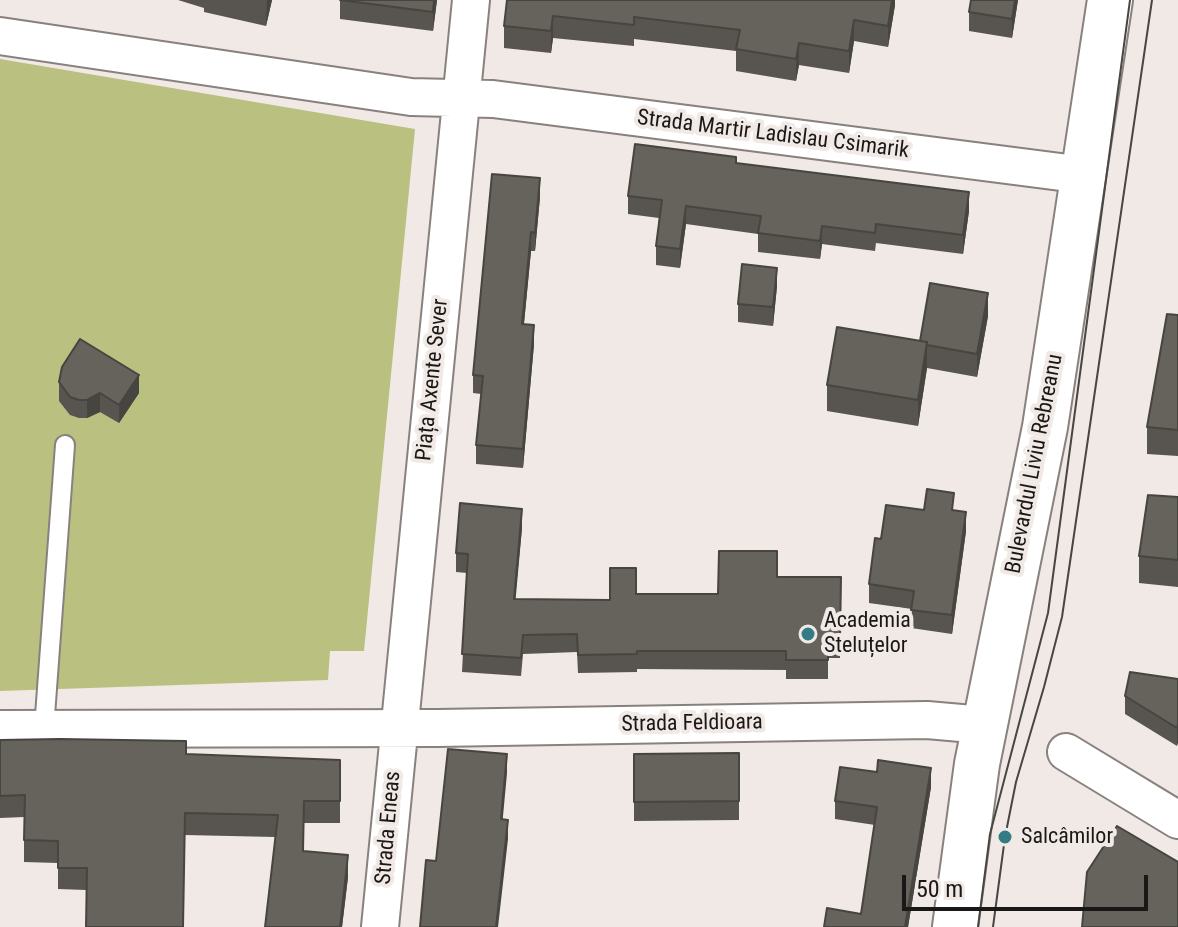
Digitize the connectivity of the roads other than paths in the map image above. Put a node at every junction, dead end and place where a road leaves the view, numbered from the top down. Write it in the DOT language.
graph roads {
  1 [pos="471,0"];
  2 [pos="1110,0"];
  3 [pos="0,36"];
  4 [pos="461,98"];
  5 [pos="1084,175"];
  6 [pos="65,445"];
  7 [pos="984,725"];
  8 [pos="399,728"];
  9 [pos="0,729"];
  10 [pos="44,729"];
  11 [pos="1066,752"];
  12 [pos="1178,820"];
  13 [pos="380,927"];
  14 [pos="955,927"];
  1 -- 4 [label="street, Piața Axente Sever"];
  2 -- 5 [label="main road, Bulevardul Liviu Rebreanu"];
  3 -- 4 [label="street"];
  4 -- 5 [label="street, Strada Martir Ladislau Csimarik"];
  4 -- 8 [label="street, Piața Axente Sever"];
  5 -- 7 [label="main road, Bulevardul Liviu Rebreanu"];
  6 -- 10 [label="lane"];
  7 -- 8 [label="street, Strada Feldioara"];
  7 -- 14 [label="main road, Bulevardul Liviu Rebreanu"];
  8 -- 10 [label="street"];
  8 -- 13 [label="street, Strada Eneas"];
  9 -- 10 [label="street"];
  11 -- 12 [label="street"];
}
